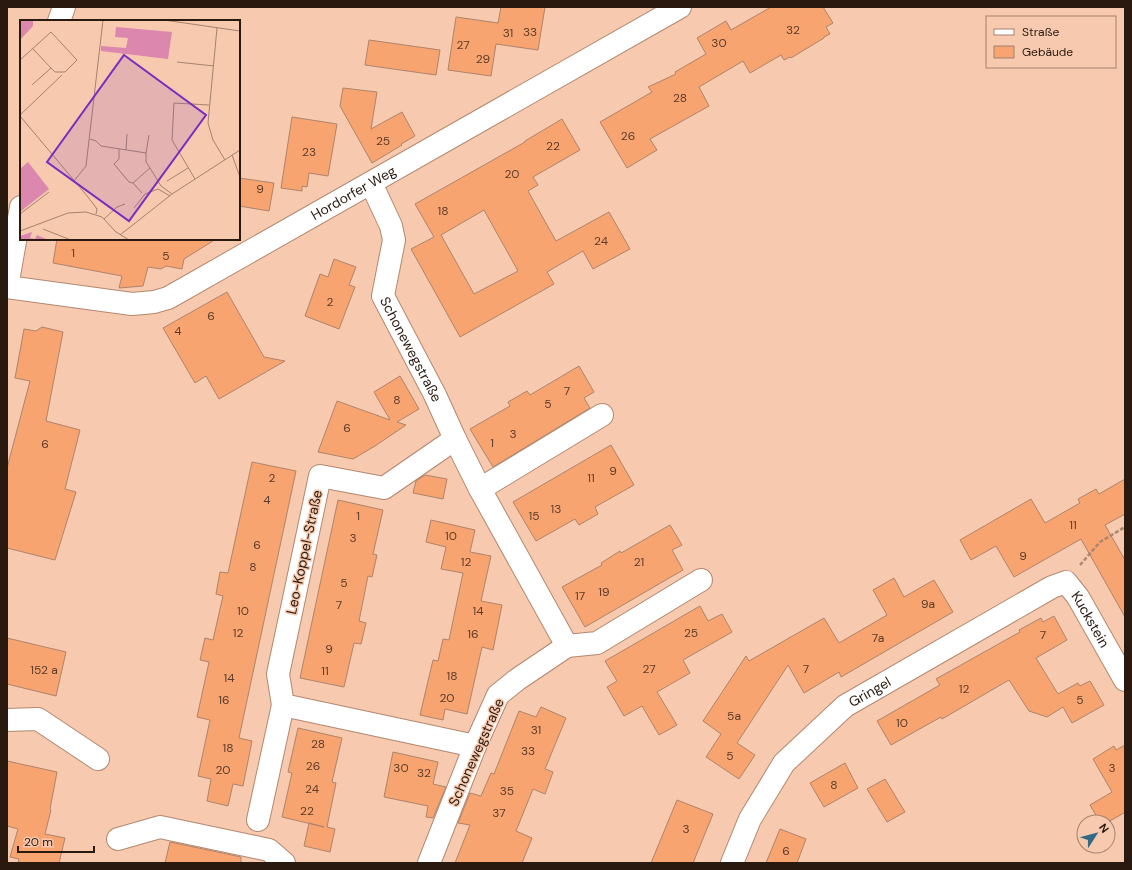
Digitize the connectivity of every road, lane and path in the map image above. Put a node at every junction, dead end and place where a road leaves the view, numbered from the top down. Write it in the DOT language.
graph roads {
  1 [pos="64,7"];
  2 [pos="680,7"];
  3 [pos="59,20"];
  4 [pos="371,183"];
  5 [pos="20,213"];
  6 [pos="7,287"];
  7 [pos="602,416"];
  8 [pos="455,440"];
  9 [pos="480,489"];
  10 [pos="1125,527"];
  11 [pos="701,580"];
  12 [pos="1066,582"];
  13 [pos="567,646"];
  14 [pos="1125,680"];
  15 [pos="283,705"];
  16 [pos="7,720"];
  17 [pos="475,746"];
  18 [pos="98,759"];
  19 [pos="258,820"];
  20 [pos="118,838"];
  21 [pos="284,863"];
  22 [pos="429,863"];
  23 [pos="732,863"];
  1 -- 3 [label="street"];
  2 -- 4 [label="street, Hordorfer Weg"];
  4 -- 6 [label="street, Hordorfer Weg"];
  4 -- 8 [label="street, Schonewegstraße"];
  5 -- 6 [label="street"];
  7 -- 9 [label="street"];
  8 -- 9 [label="street, Schonewegstraße"];
  8 -- 15 [label="street, Leo-Koppel-Straße"];
  9 -- 13 [label="street, Schonewegstraße"];
  10 -- 12 [label="path"];
  11 -- 13 [label="street, Schonewegstraße"];
  12 -- 14 [label="street, Kuckstein"];
  12 -- 23 [label="street, Gringel"];
  13 -- 17 [label="street, Schonewegstraße"];
  15 -- 17 [label="street"];
  15 -- 19 [label="street, Leo-Koppel-Straße"];
  16 -- 18 [label="street"];
  17 -- 22 [label="street, Schonewegstraße"];
  20 -- 21 [label="street"];
}
